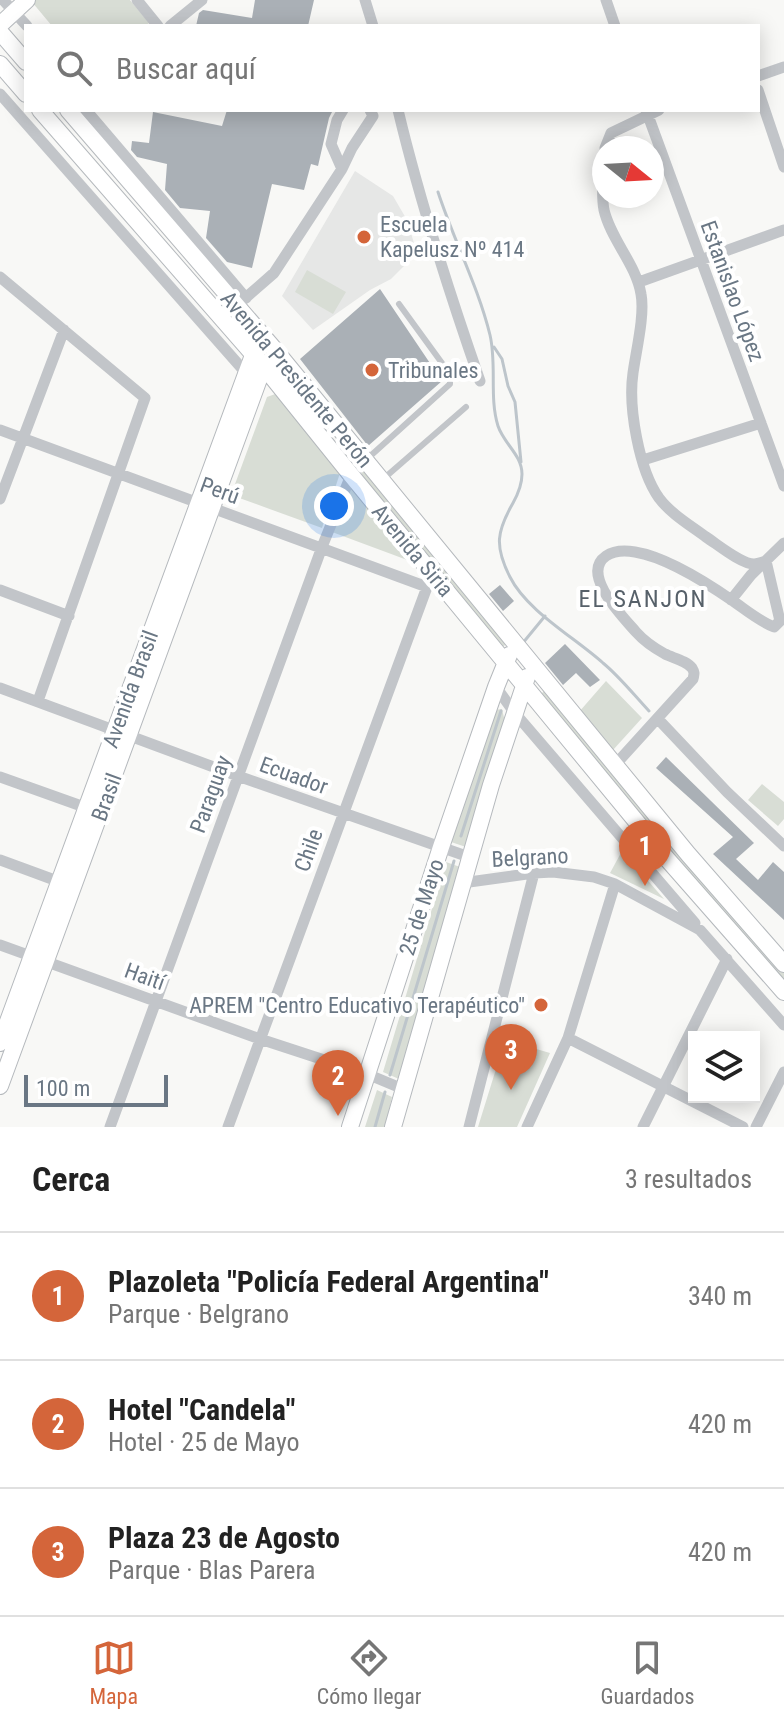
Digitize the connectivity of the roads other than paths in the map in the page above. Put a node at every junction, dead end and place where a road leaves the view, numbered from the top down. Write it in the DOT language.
graph roads {
  1 [pos="137,0"];
  2 [pos="365,0"];
  3 [pos="606,0"];
  4 [pos="199,1"];
  5 [pos="15,3"];
  6 [pos="26,24"];
  7 [pos="156,24"];
  8 [pos="172,24"];
  9 [pos="372,24"];
  10 [pos="614,24"];
  11 [pos="0,25"];
  12 [pos="0,32"];
  13 [pos="24,60"];
  14 [pos="0,64"];
  15 [pos="784,67"];
  16 [pos="760,75"];
  17 [pos="24,92"];
  18 [pos="0,94"];
  19 [pos="760,96"];
  20 [pos="42,112"];
  21 [pos="71,112"];
  22 [pos="88,112"];
  23 [pos="342,112"];
  24 [pos="398,112"];
  25 [pos="646,112"];
  26 [pos="372,113"];
  27 [pos="609,136"];
  28 [pos="784,167"];
  29 [pos="342,169"];
  30 [pos="604,208"];
  31 [pos="784,230"];
  32 [pos="699,260"];
  33 [pos="0,277"];
  34 [pos="639,282"];
  35 [pos="242,302"];
  36 [pos="399,304"];
  37 [pos="64,330"];
  38 [pos="262,335"];
  39 [pos="275,350"];
  40 [pos="252,353"];
  41 [pos="265,368"];
  42 [pos="246,373"];
  43 [pos="480,381"];
  44 [pos="281,388"];
  45 [pos="252,398"];
  46 [pos="466,407"];
  47 [pos="761,423"];
  48 [pos="0,430"];
  49 [pos="22,438"];
  50 [pos="643,460"];
  51 [pos="366,461"];
  52 [pos="119,474"];
  53 [pos="351,475"];
  54 [pos="382,480"];
  55 [pos="784,486"];
  56 [pos="0,499"];
  57 [pos="205,506"];
  58 [pos="784,545"];
  59 [pos="322,547"];
  60 [pos="766,561"];
  61 [pos="427,587"];
  62 [pos="0,590"];
  63 [pos="449,593"];
  64 [pos="731,600"];
  65 [pos="69,616"];
  66 [pos="523,653"];
  67 [pos="506,663"];
  68 [pos="524,684"];
  69 [pos="496,687"];
  70 [pos="0,688"];
  71 [pos="38,701"];
  72 [pos="541,705"];
  73 [pos="514,712"];
  74 [pos="658,719"];
  75 [pos="122,732"];
  76 [pos="615,765"];
  77 [pos="238,776"];
  78 [pos="0,777"];
  79 [pos="87,808"];
  80 [pos="343,814"];
  81 [pos="784,846"];
  82 [pos="455,852"];
  83 [pos="0,860"];
  84 [pos="534,873"];
  85 [pos="60,882"];
  86 [pos="462,883"];
  87 [pos="615,884"];
  88 [pos="700,930"];
  89 [pos="0,945"];
  90 [pos="38,958"];
  91 [pos="727,959"];
  92 [pos="784,964"];
  93 [pos="784,992"];
  94 [pos="155,1001"];
  95 [pos="784,1025"];
  96 [pos="1,1036"];
  97 [pos="568,1038"];
  98 [pos="260,1039"];
  99 [pos="784,1072"];
  100 [pos="386,1082"];
  101 [pos="0,1086"];
  102 [pos="663,1086"];
  103 [pos="110,1127"];
  104 [pos="228,1127"];
  105 [pos="350,1127"];
  106 [pos="393,1127"];
  107 [pos="469,1127"];
  108 [pos="527,1127"];
  109 [pos="643,1127"];
  110 [pos="743,1127"];
  111 [pos="756,1127"];
  1 -- 7 [label="street"];
  2 -- 9 [label="street"];
  3 -- 10 [label="street"];
  4 -- 8 [label="street"];
  5 -- 6 [label="street"];
  5 -- 11 [label="main road"];
  12 -- 13 [label="main road"];
  14 -- 17 [label="main road"];
  15 -- 16 [label="street"];
  18 -- 42 [label="street"];
  19 -- 28 [label="street"];
  20 -- 40 [label="main road, Avenida Siria"];
  21 -- 35 [label="main road, Avenida Presidente Perón"];
  22 -- 35 [label="street"];
  23 -- 29 [label="street"];
  24 -- 43 [label="street"];
  25 -- 27 [label="street"];
  25 -- 32 [label="street, Estanislao López"];
  26 -- 29 [label="street"];
  29 -- 35 [label="street"];
  30 -- 34 [label="street"];
  31 -- 32 [label="street"];
  32 -- 34 [label="street"];
  32 -- 47 [label="street, Estanislao López"];
  33 -- 37 [label="street"];
  34 -- 50 [label="street"];
  35 -- 38 [label="main road, Avenida Presidente Perón"];
  36 -- 51 [label="lane"];
  37 -- 49 [label="street"];
  37 -- 52 [label="street"];
  38 -- 39 [label="main road, Avenida Presidente Perón"];
  38 -- 40 [label="main road"];
  39 -- 41 [label="main road"];
  39 -- 51 [label="main road, Avenida Presidente Perón"];
  40 -- 41 [label="main road, Avenida Siria"];
  40 -- 42 [label="main road"];
  41 -- 44 [label="main road, Avenida Siria"];
  41 -- 45 [label="main road"];
  42 -- 57 [label="main road"];
  44 -- 45 [label="main road"];
  44 -- 53 [label="main road, Avenida Siria"];
  45 -- 57 [label="main road"];
  46 -- 54 [label="lane"];
  47 -- 50 [label="street"];
  47 -- 55 [label="street, Estanislao López"];
  48 -- 49 [label="street, Perú"];
  49 -- 52 [label="street, Perú"];
  49 -- 56 [label="street"];
  50 -- 60 [label="street"];
  51 -- 53 [label="street"];
  51 -- 54 [label="main road, Avenida Presidente Perón"];
  52 -- 57 [label="street, Perú"];
  52 -- 65 [label="street"];
  53 -- 59 [label="street, Paraguay"];
  53 -- 63 [label="main road, Avenida Siria"];
  54 -- 66 [label="main road, Avenida Presidente Perón"];
  57 -- 59 [label="street, Perú"];
  57 -- 75 [label="main road, Brasil"];
  58 -- 60 [label="street"];
  59 -- 61 [label="street, Perú"];
  59 -- 77 [label="street, Paraguay"];
  60 -- 64 [label="street"];
  60 -- 64 [label="street"];
  61 -- 63 [label="main road"];
  61 -- 80 [label="street, Chile"];
  62 -- 65 [label="street"];
  63 -- 67 [label="main road, Avenida Siria"];
  64 -- 74 [label="street"];
  65 -- 71 [label="street"];
  66 -- 67 [label="main road, 25 de Mayo"];
  66 -- 68 [label="main road, 25 de Mayo"];
  66 -- 76 [label="main road"];
  67 -- 68 [label="main road, Avenida Siria"];
  67 -- 69 [label="main road, 25 de Mayo"];
  68 -- 72 [label="main road, Avenida Siria"];
  68 -- 73 [label="main road, 25 de Mayo"];
  69 -- 73 [label="street"];
  69 -- 82 [label="main road, 25 de Mayo"];
  70 -- 71 [label="street, Ecuador"];
  71 -- 75 [label="street, Ecuador"];
  72 -- 73 [label="main road"];
  72 -- 93 [label="main road, Avenida Siria"];
  73 -- 82 [label="main road, 25 de Mayo"];
  73 -- 88 [label="street"];
  74 -- 76 [label="street"];
  74 -- 81 [label="street"];
  75 -- 77 [label="street, Ecuador"];
  75 -- 79 [label="main road, Avenida Brasil"];
  75 -- 90 [label="main road, Brasil"];
  76 -- 92 [label="main road"];
  77 -- 80 [label="street, Ecuador"];
  77 -- 94 [label="street, Paraguay"];
  78 -- 79 [label="street"];
  79 -- 85 [label="main road, Avenida Brasil"];
  80 -- 82 [label="street, Ecuador"];
  80 -- 98 [label="street, Chile"];
  82 -- 86 [label="main road, 25 de Mayo"];
  82 -- 100 [label="main road, 25 de Mayo"];
  83 -- 85 [label="street"];
  84 -- 86 [label="street, Belgrano"];
  84 -- 87 [label="street, Belgrano"];
  84 -- 107 [label="street"];
  85 -- 90 [label="main road, Avenida Brasil"];
  86 -- 100 [label="main road, 25 de Mayo"];
  87 -- 88 [label="street, Belgrano"];
  87 -- 97 [label="street"];
  88 -- 91 [label="street, Belgrano"];
  89 -- 90 [label="street, Haití"];
  90 -- 94 [label="street, Haití"];
  90 -- 96 [label="main road, Avenida Brasil"];
  90 -- 101 [label="main road, Brasil"];
  91 -- 95 [label="street, Belgrano"];
  91 -- 102 [label="street"];
  94 -- 98 [label="street, Haití"];
  94 -- 103 [label="street, Paraguay"];
  97 -- 102 [label="street"];
  97 -- 108 [label="street"];
  98 -- 100 [label="street, Haití"];
  98 -- 104 [label="street, Chile"];
  99 -- 111 [label="street"];
  100 -- 105 [label="main road, 25 de Mayo"];
  100 -- 106 [label="main road, 25 de Mayo"];
  102 -- 109 [label="street"];
  102 -- 110 [label="street"];
}
